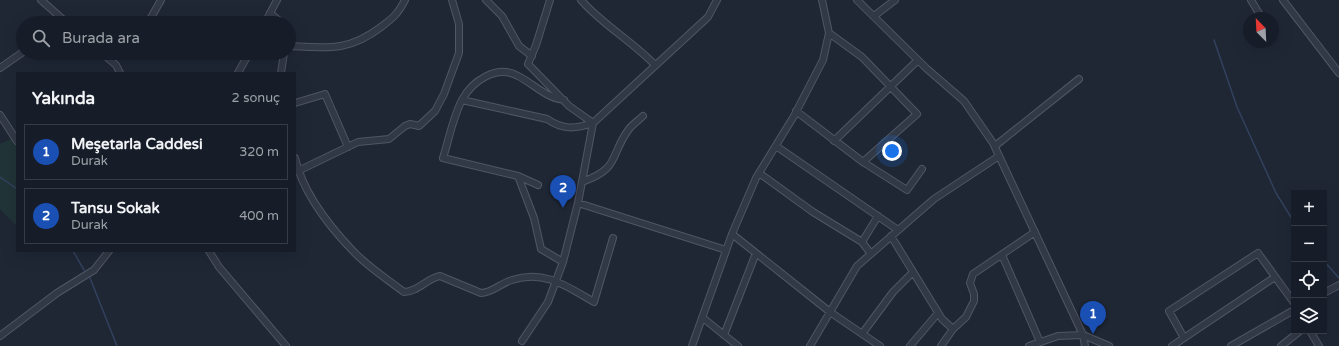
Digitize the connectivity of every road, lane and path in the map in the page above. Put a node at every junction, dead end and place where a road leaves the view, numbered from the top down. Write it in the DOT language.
graph roads {
  1 [pos="41,0"];
  2 [pos="161,0"];
  3 [pos="278,0"];
  4 [pos="452,0"];
  5 [pos="486,0"];
  6 [pos="550,0"];
  7 [pos="581,0"];
  8 [pos="717,0"];
  9 [pos="822,0"];
  10 [pos="857,0"];
  11 [pos="895,0"];
  12 [pos="1251,0"];
  13 [pos="1283,0"];
  14 [pos="406,1"];
  15 [pos="1258,12"];
  16 [pos="270,13"];
  17 [pos="58,16"];
  18 [pos="152,16"];
  19 [pos="268,16"];
  20 [pos="274,16"];
  21 [pos="874,16"];
  22 [pos="829,33"];
  23 [pos="296,46"];
  24 [pos="532,56"];
  25 [pos="16,57"];
  26 [pos="111,60"];
  27 [pos="245,60"];
  28 [pos="283,60"];
  29 [pos="918,60"];
  30 [pos="655,65"];
  31 [pos="0,68"];
  32 [pos="120,72"];
  33 [pos="239,72"];
  34 [pos="281,72"];
  35 [pos="1339,73"];
  36 [pos="1079,79"];
  37 [pos="890,85"];
  38 [pos="462,100"];
  39 [pos="564,100"];
  40 [pos="296,103"];
  41 [pos="796,111"];
  42 [pos="0,115"];
  43 [pos="643,116"];
  44 [pos="593,123"];
  45 [pos="16,139"];
  46 [pos="834,141"];
  47 [pos="348,146"];
  48 [pos="776,146"];
  49 [pos="995,146"];
  50 [pos="999,156"];
  51 [pos="296,162"];
  52 [pos="863,162"];
  53 [pos="922,169"];
  54 [pos="298,171"];
  55 [pos="759,174"];
  56 [pos="518,176"];
  57 [pos="582,182"];
  58 [pos="538,185"];
  59 [pos="578,203"];
  60 [pos="878,216"];
  61 [pos="898,230"];
  62 [pos="1035,232"];
  63 [pos="732,234"];
  64 [pos="891,236"];
  65 [pos="613,238"];
  66 [pos="862,242"];
  67 [pos="726,250"];
  68 [pos="108,252"];
  69 [pos="210,252"];
  70 [pos="756,254"];
  71 [pos="871,254"];
  72 [pos="1002,255"];
  73 [pos="563,262"];
  74 [pos="913,272"];
  75 [pos="1275,277"];
  76 [pos="556,280"];
  77 [pos="1339,285"];
  78 [pos="1327,291"];
  79 [pos="1291,299"];
  80 [pos="830,312"];
  81 [pos="1291,312"];
  82 [pos="938,313"];
  83 [pos="703,318"];
  84 [pos="952,329"];
  85 [pos="862,334"];
  86 [pos="1296,334"];
  87 [pos="1312,334"];
  88 [pos="724,335"];
  89 [pos="1083,335"];
  90 [pos="0,336"];
  91 [pos="1184,338"];
  92 [pos="522,341"];
  93 [pos="1040,342"];
  94 [pos="286,346"];
  95 [pos="692,346"];
  96 [pos="738,346"];
  97 [pos="810,346"];
  98 [pos="880,346"];
  99 [pos="910,346"];
  100 [pos="941,346"];
  101 [pos="1029,346"];
  102 [pos="1085,346"];
  103 [pos="1109,346"];
  104 [pos="1172,346"];
  105 [pos="1231,346"];
  106 [pos="1281,346"];
  107 [pos="1319,346"];
  1 -- 17 [label="street"];
  2 -- 18 [label="street"];
  3 -- 16 [label="street"];
  4 -- 47 [label="street"];
  5 -- 24 [label="street"];
  6 -- 24 [label="street"];
  7 -- 30 [label="street"];
  8 -- 30 [label="street"];
  9 -- 22 [label="street"];
  10 -- 21 [label="street"];
  11 -- 21 [label="street"];
  12 -- 15 [label="street"];
  13 -- 35 [label="street"];
  14 -- 23 [label="street"];
  16 -- 19 [label="street"];
  16 -- 20 [label="street"];
  21 -- 29 [label="street"];
  22 -- 37 [label="street"];
  22 -- 41 [label="street"];
  24 -- 39 [label="street"];
  25 -- 31 [label="street"];
  26 -- 32 [label="street"];
  27 -- 33 [label="street"];
  28 -- 34 [label="street"];
  29 -- 37 [label="street"];
  29 -- 49 [label="street"];
  30 -- 44 [label="street"];
  36 -- 49 [label="street"];
  37 -- 46 [label="street"];
  37 -- 52 [label="street"];
  38 -- 39 [label="street"];
  38 -- 44 [label="street"];
  38 -- 56 [label="street"];
  39 -- 44 [label="street"];
  40 -- 47 [label="street"];
  41 -- 46 [label="street"];
  41 -- 48 [label="street"];
  42 -- 45 [label="street"];
  43 -- 57 [label="street"];
  44 -- 57 [label="street"];
  46 -- 52 [label="street"];
  47 -- 54 [label="street"];
  48 -- 55 [label="street"];
  48 -- 60 [label="street"];
  49 -- 50 [label="street"];
  50 -- 61 [label="street"];
  50 -- 62 [label="street"];
  51 -- 54 [label="street"];
  52 -- 53 [label="street"];
  54 -- 76 [label="street"];
  55 -- 63 [label="street"];
  55 -- 66 [label="street"];
  56 -- 58 [label="street"];
  56 -- 73 [label="street"];
  57 -- 59 [label="street"];
  59 -- 67 [label="street"];
  59 -- 73 [label="street"];
  60 -- 61 [label="street"];
  60 -- 66 [label="street"];
  61 -- 64 [label="street"];
  62 -- 72 [label="street"];
  62 -- 89 [label="street"];
  63 -- 67 [label="street"];
  63 -- 70 [label="street"];
  64 -- 71 [label="street"];
  64 -- 74 [label="street"];
  65 -- 76 [label="street"];
  66 -- 71 [label="street"];
  67 -- 83 [label="street"];
  68 -- 90 [label="street"];
  69 -- 94 [label="street"];
  70 -- 80 [label="street"];
  70 -- 88 [label="street"];
  71 -- 80 [label="street"];
  72 -- 84 [label="street"];
  72 -- 93 [label="street"];
  73 -- 76 [label="street"];
  74 -- 82 [label="street"];
  74 -- 85 [label="street"];
  75 -- 79 [label="street"];
  75 -- 91 [label="street"];
  75 -- 91 [label="street"];
  76 -- 92 [label="street"];
  77 -- 78 [label="street"];
  80 -- 85 [label="street"];
  80 -- 97 [label="street"];
  81 -- 105 [label="street"];
  82 -- 84 [label="street"];
  82 -- 99 [label="street"];
  83 -- 88 [label="street"];
  83 -- 95 [label="street"];
  84 -- 100 [label="street"];
  85 -- 98 [label="street"];
  86 -- 106 [label="street"];
  87 -- 107 [label="street"];
  88 -- 96 [label="street"];
  89 -- 93 [label="street"];
  89 -- 102 [label="street"];
  89 -- 103 [label="street"];
  91 -- 104 [label="street"];
  93 -- 101 [label="street"];
}
